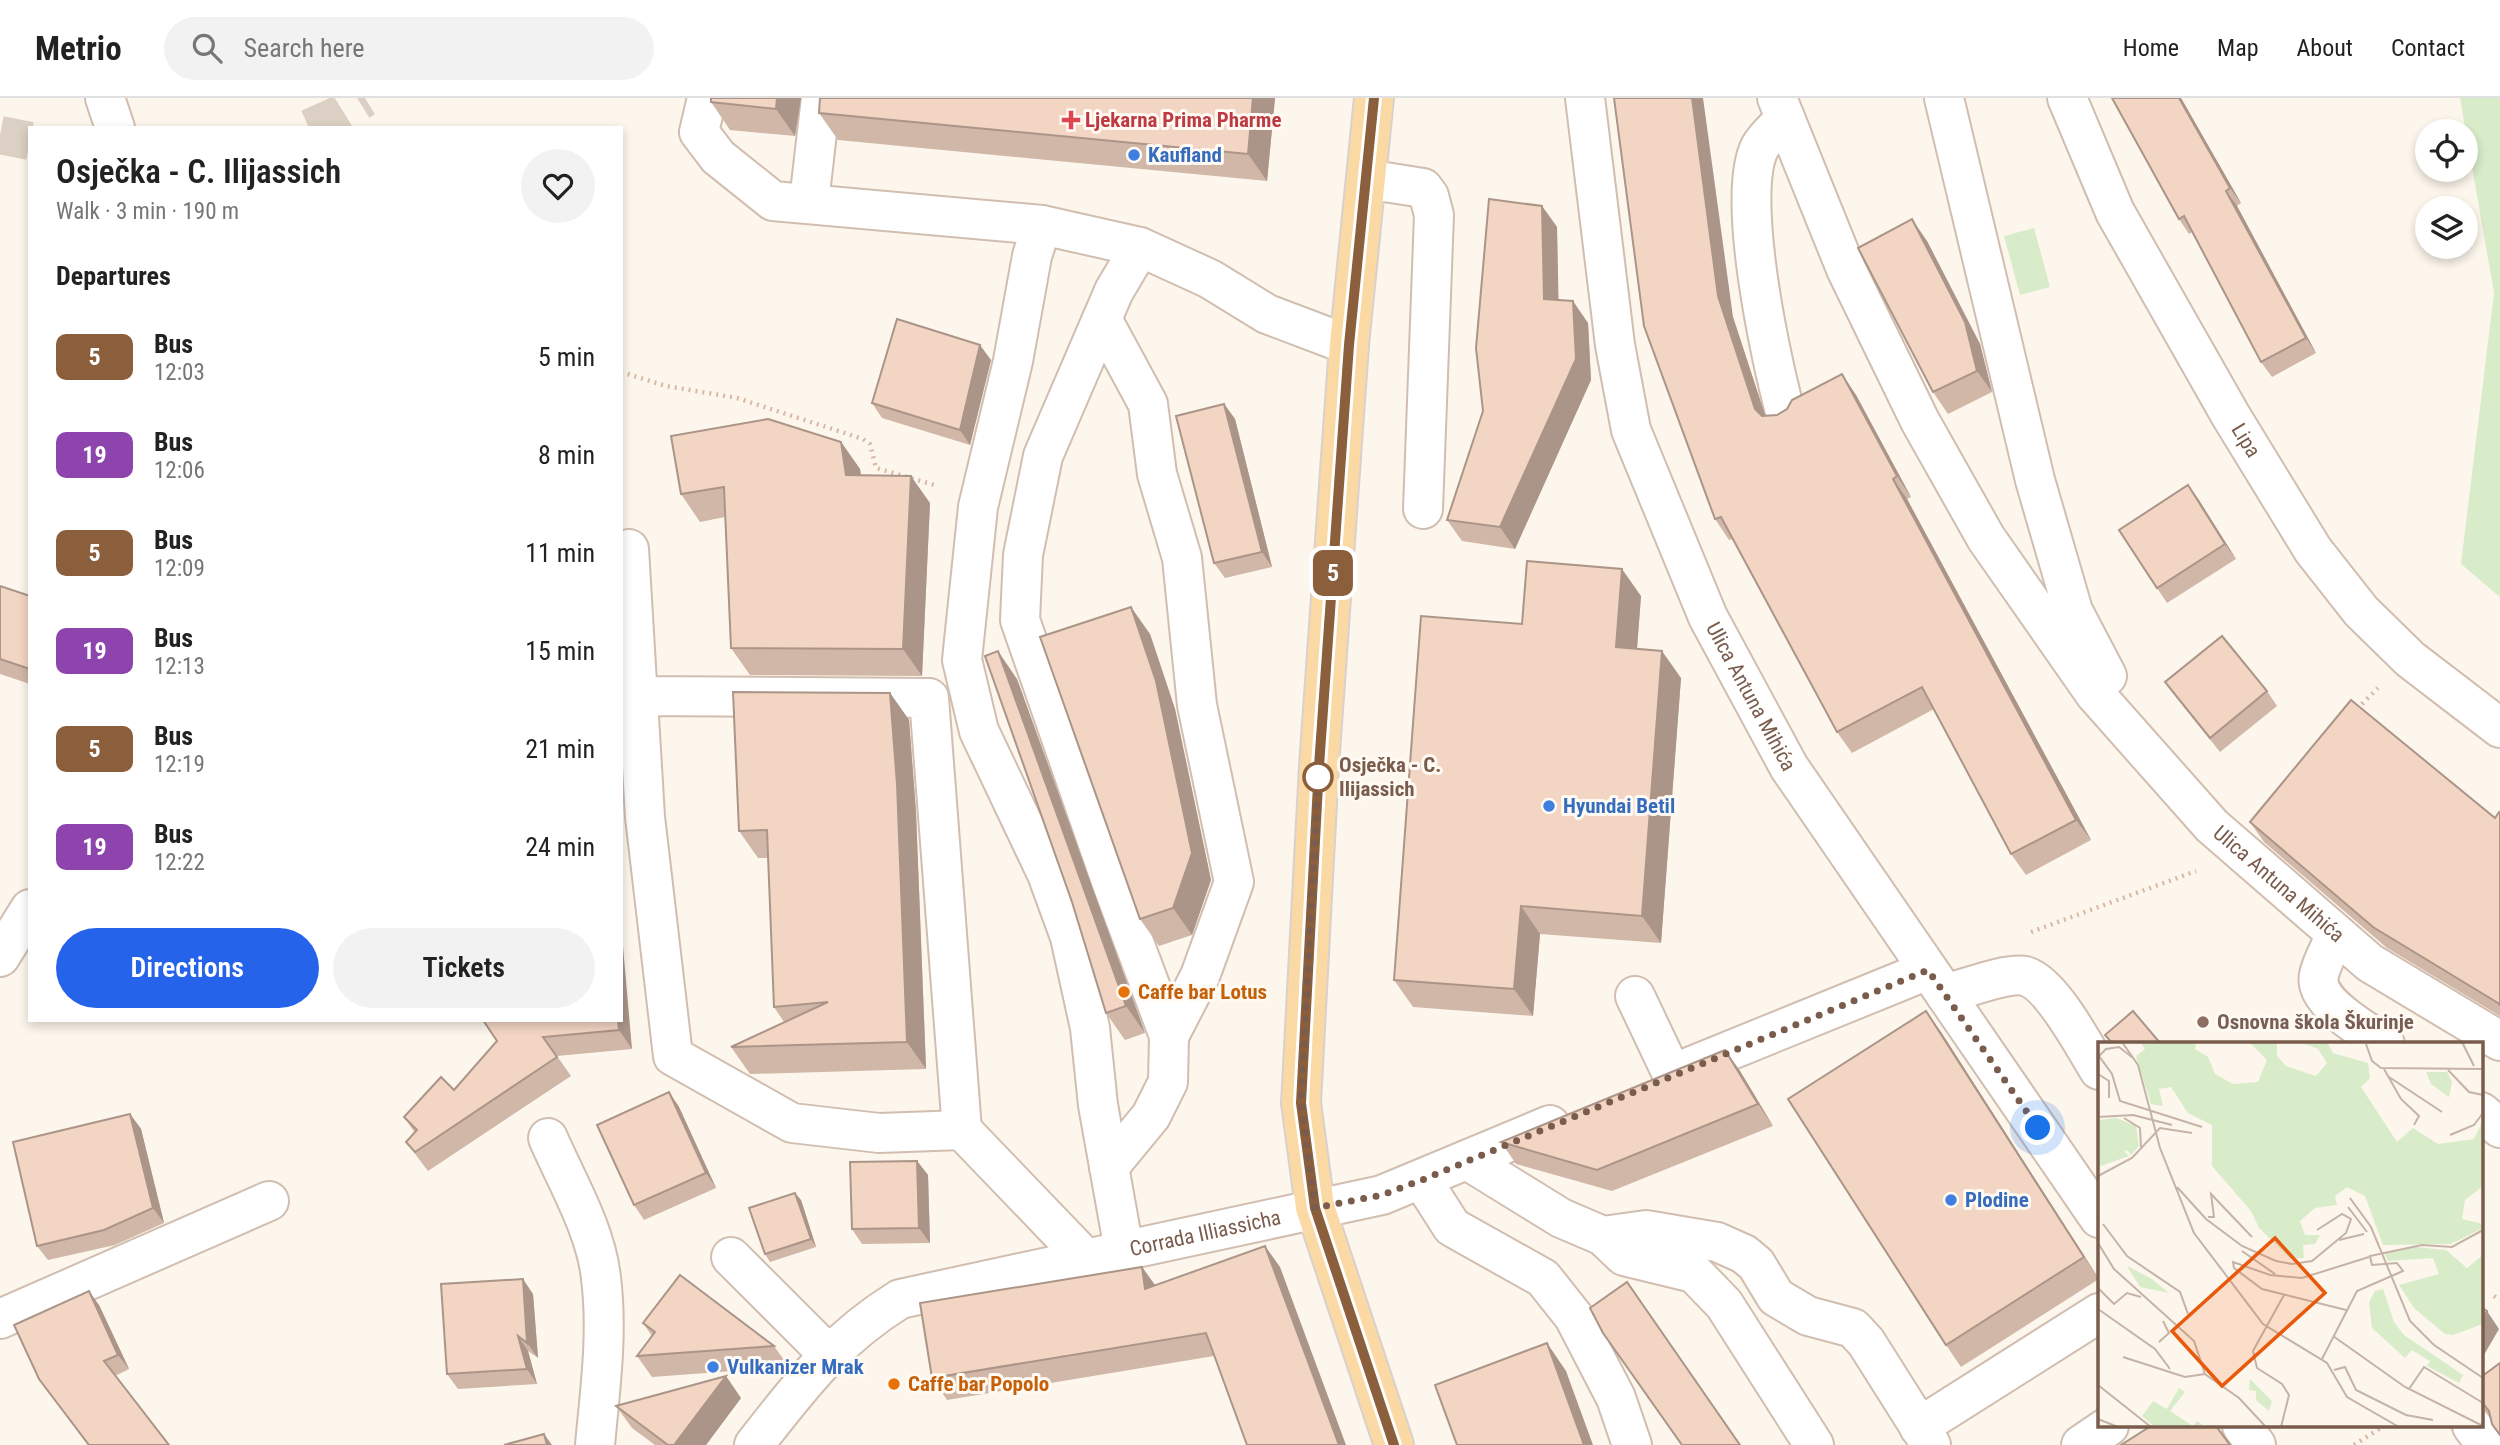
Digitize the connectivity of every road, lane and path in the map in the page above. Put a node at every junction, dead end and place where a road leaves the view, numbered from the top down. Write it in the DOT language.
graph roads {
  1 [pos="106,98"];
  2 [pos="707,98"];
  3 [pos="821,98"];
  4 [pos="1374,98"];
  5 [pos="1585,98"];
  6 [pos="1944,98"];
  7 [pos="2067,98"];
  8 [pos="1781,108"];
  9 [pos="114,126"];
  10 [pos="1366,179"];
  11 [pos="808,202"];
  12 [pos="1042,225"];
  13 [pos="1140,247"];
  14 [pos="1102,319"];
  15 [pos="1349,345"];
  16 [pos="623,373"];
  17 [pos="1786,415"];
  18 [pos="981,497"];
  19 [pos="1423,509"];
  20 [pos="629,549"];
  21 [pos="2379,686"];
  22 [pos="2095,694"];
  23 [pos="638,696"];
  24 [pos="2351,716"];
  25 [pos="2500,728"];
  26 [pos="2208,866"];
  27 [pos="28,912"];
  28 [pos="2336,934"];
  29 [pos="2018,937"];
  30 [pos="0,957"];
  31 [pos="1936,982"];
  32 [pos="1634,996"];
  33 [pos="1169,1036"];
  34 [pos="2500,1041"];
  35 [pos="2382,1042"];
  36 [pos="2098,1069"];
  37 [pos="1578,1113"];
  38 [pos="2482,1113"];
  39 [pos="2500,1128"];
  40 [pos="962,1130"];
  41 [pos="548,1138"];
  42 [pos="1118,1156"];
  43 [pos="1467,1160"];
  44 [pos="1422,1180"];
  45 [pos="269,1201"];
  46 [pos="1315,1208"];
  47 [pos="2098,1217"];
  48 [pos="1603,1236"];
  49 [pos="1124,1250"];
  50 [pos="731,1257"];
  51 [pos="1085,1258"];
  52 [pos="2494,1296"];
  53 [pos="2500,1300"];
  54 [pos="2098,1314"];
  55 [pos="0,1318"];
  56 [pos="828,1354"];
  57 [pos="2106,1428"];
  58 [pos="2243,1428"];
  59 [pos="2381,1428"];
  60 [pos="2473,1428"];
  61 [pos="1925,1436"];
  62 [pos="595,1445"];
  63 [pos="754,1445"];
  64 [pos="1394,1445"];
  65 [pos="1632,1445"];
  66 [pos="1814,1445"];
  67 [pos="2081,1445"];
  68 [pos="2256,1445"];
  69 [pos="2354,1445"];
  70 [pos="2486,1445"];
  1 -- 9 [label="street"];
  2 -- 11 [label="street"];
  3 -- 11 [label="street"];
  4 -- 10 [label="main road"];
  5 -- 31 [label="street, Ulica Antuna Mihića"];
  6 -- 22 [label="street"];
  7 -- 25 [label="street, Lipa"];
  8 -- 17 [label="street"];
  8 -- 22 [label="street, Ulica Antuna Mihića"];
  10 -- 15 [label="main road"];
  10 -- 19 [label="street"];
  11 -- 12 [label="street"];
  12 -- 13 [label="street"];
  12 -- 18 [label="street"];
  13 -- 14 [label="street"];
  13 -- 15 [label="street"];
  14 -- 33 [label="street"];
  14 -- 33 [label="street"];
  15 -- 46 [label="main road"];
  16 -- 18 [label="path"];
  18 -- 42 [label="street"];
  20 -- 23 [label="street"];
  21 -- 24 [label="path"];
  22 -- 28 [label="street, Ulica Antuna Mihića"];
  23 -- 40 [label="street"];
  23 -- 40 [label="street"];
  26 -- 29 [label="path"];
  27 -- 30 [label="street"];
  28 -- 34 [label="street, Ulica Antuna Mihića"];
  28 -- 35 [label="street"];
  31 -- 32 [label="street"];
  31 -- 36 [label="street"];
  31 -- 47 [label="street, Ulica Antuna Mihića"];
  33 -- 42 [label="street"];
  37 -- 43 [label="street, Corrada Illiassicha"];
  38 -- 39 [label="street"];
  40 -- 51 [label="street"];
  41 -- 62 [label="street"];
  42 -- 49 [label="street"];
  43 -- 44 [label="street, Corrada Illiassicha"];
  43 -- 48 [label="street"];
  44 -- 46 [label="street, Corrada Illiassicha"];
  44 -- 65 [label="street"];
  45 -- 55 [label="street"];
  46 -- 49 [label="street, Corrada Illiassicha"];
  46 -- 64 [label="main road"];
  48 -- 61 [label="street"];
  48 -- 66 [label="street"];
  49 -- 51 [label="street, Corrada Illiassicha"];
  50 -- 56 [label="street"];
  51 -- 56 [label="street, Corrada Illiassicha"];
  52 -- 53 [label="path"];
  54 -- 61 [label="street"];
  56 -- 63 [label="street, Corrada Illiassicha"];
  57 -- 67 [label="street"];
  58 -- 68 [label="street"];
  59 -- 69 [label="path"];
  60 -- 70 [label="street"];
}
